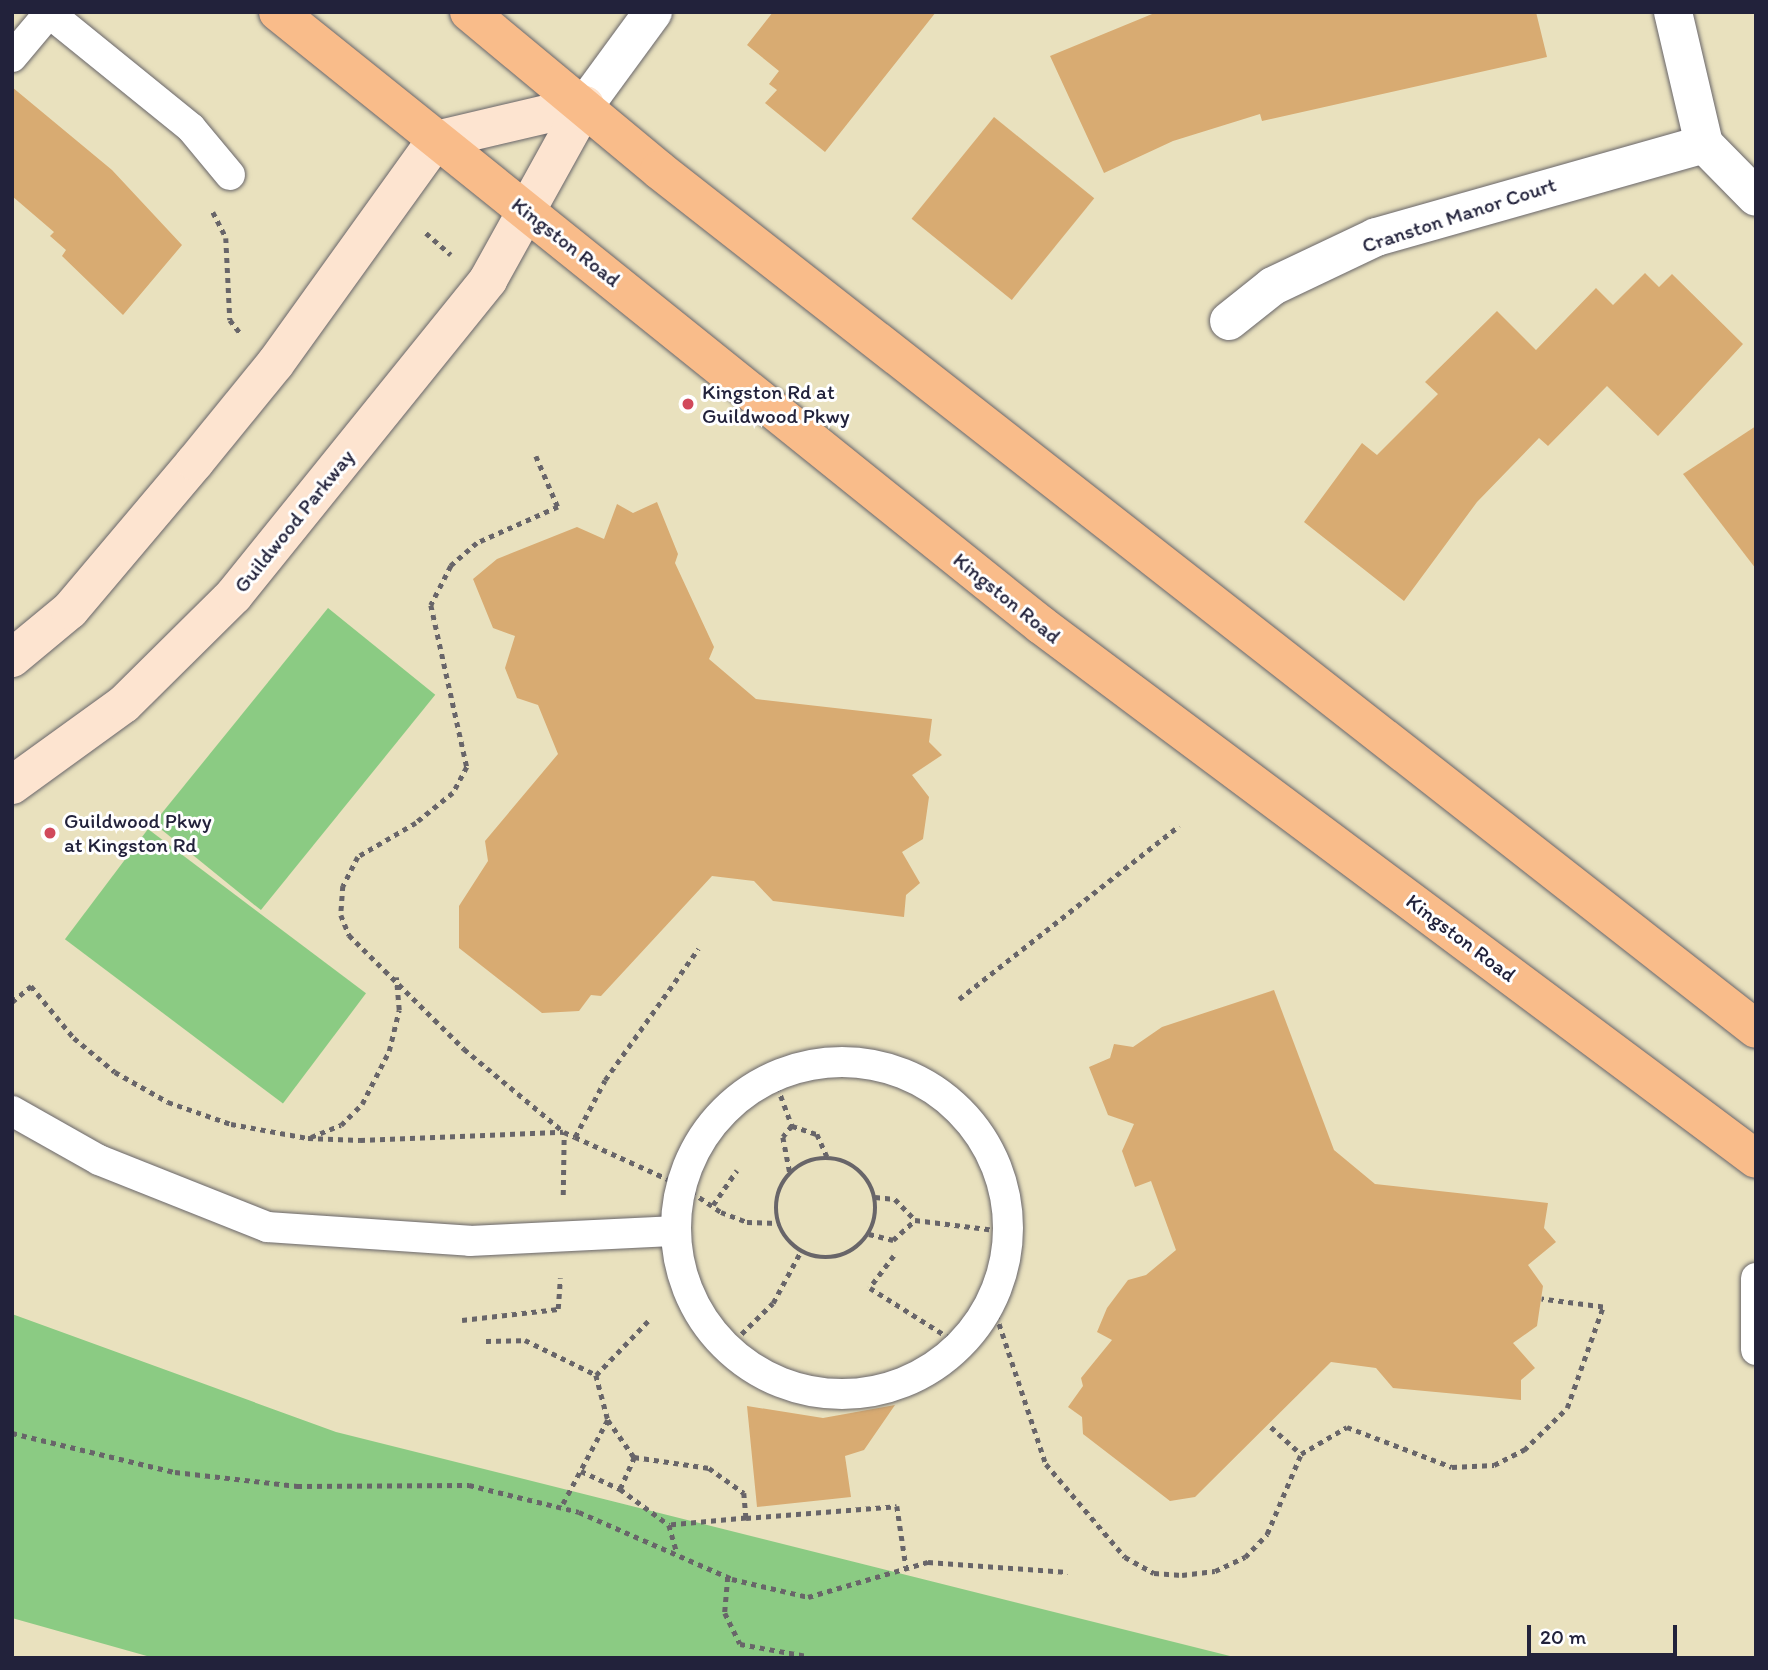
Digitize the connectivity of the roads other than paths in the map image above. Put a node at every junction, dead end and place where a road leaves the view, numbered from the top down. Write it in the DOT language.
graph roads {
  1 [pos="278,12"];
  2 [pos="469,12"];
  3 [pos="653,12"];
  4 [pos="1673,12"];
  5 [pos="49,13"];
  6 [pos="12,57"];
  7 [pos="585,105"];
  8 [pos="436,140"];
  9 [pos="1704,144"];
  10 [pos="230,175"];
  11 [pos="1756,197"];
  12 [pos="528,211"];
  13 [pos="1229,321"];
  14 [pos="12,658"];
  15 [pos="12,785"];
  16 [pos="1756,1030"];
  17 [pos="12,1111"];
  18 [pos="1756,1158"];
  19 [pos="672,1231"];
  20 [pos="1756,1278"];
  21 [pos="1756,1350"];
  1 -- 8 [label="main road, Kingston Road"];
  2 -- 7 [label="main road"];
  3 -- 7 [label="street"];
  4 -- 9 [label="street"];
  5 -- 6 [label="lane"];
  5 -- 10 [label="lane"];
  7 -- 8 [label="street"];
  7 -- 12 [label="street, Guildwood Parkway"];
  7 -- 16 [label="main road"];
  8 -- 12 [label="main road, Kingston Road"];
  8 -- 14 [label="street"];
  9 -- 11 [label="street"];
  9 -- 13 [label="street, Cranston Manor Court"];
  12 -- 15 [label="street, Guildwood Parkway"];
  12 -- 18 [label="main road, Kingston Road"];
  17 -- 19 [label="lane"];
  19 -- 19 [label="lane"];
  20 -- 21 [label="lane"];
}
